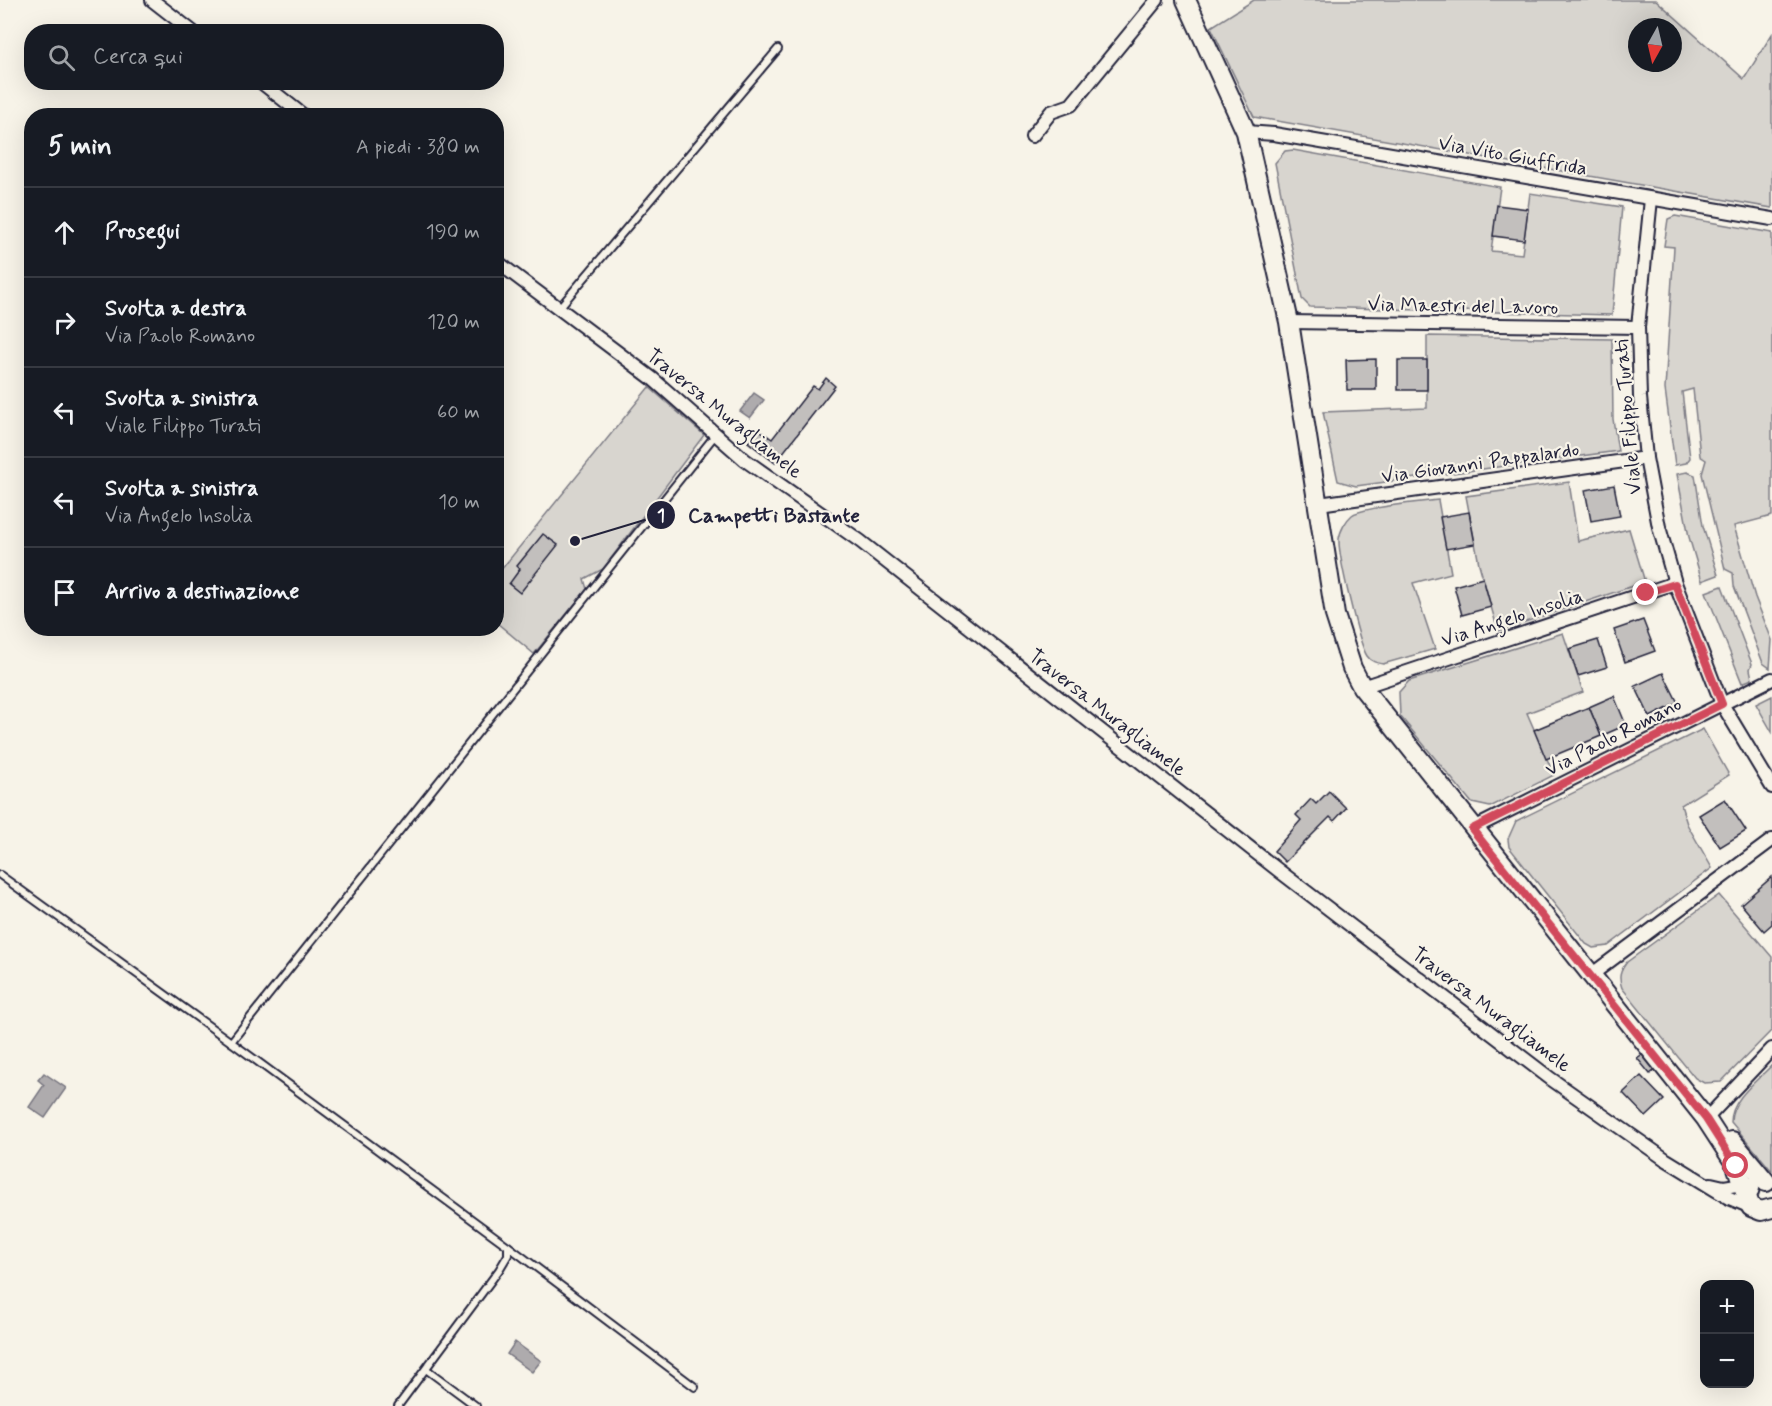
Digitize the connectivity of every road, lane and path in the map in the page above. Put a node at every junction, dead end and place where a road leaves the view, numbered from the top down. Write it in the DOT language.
graph roads {
  1 [pos="152,0"];
  2 [pos="1156,0"];
  3 [pos="1186,0"];
  4 [pos="183,24"];
  5 [pos="778,49"];
  6 [pos="271,90"];
  7 [pos="294,108"];
  8 [pos="1246,132"];
  9 [pos="1032,136"];
  10 [pos="1651,199"];
  11 [pos="1772,219"];
  12 [pos="504,267"];
  13 [pos="560,308"];
  14 [pos="1289,322"];
  15 [pos="1638,327"];
  16 [pos="716,434"];
  17 [pos="1646,458"];
  18 [pos="1319,504"];
  19 [pos="1675,584"];
  20 [pos="1772,679"];
  21 [pos="1362,687"];
  22 [pos="1722,704"];
  23 [pos="1772,787"];
  24 [pos="1472,829"];
  25 [pos="1772,840"];
  26 [pos="0,875"];
  27 [pos="1591,975"];
  28 [pos="231,1042"];
  29 [pos="1772,1049"];
  30 [pos="1706,1119"];
  31 [pos="1704,1183"];
  32 [pos="1760,1197"];
  33 [pos="508,1246"];
  34 [pos="426,1369"];
  35 [pos="695,1387"];
  36 [pos="398,1406"];
  37 [pos="476,1406"];
  1 -- 4 [label="street"];
  2 -- 9 [label="street"];
  3 -- 8 [label="main road"];
  5 -- 13 [label="lane"];
  6 -- 7 [label="street"];
  8 -- 10 [label="street, Via Vito Giuffrida"];
  8 -- 14 [label="main road"];
  10 -- 11 [label="street, Via Vito Giuffrida"];
  10 -- 15 [label="street, Viale Filippo Turati"];
  12 -- 13 [label="street, Traversa Muragliamele"];
  13 -- 16 [label="street, Traversa Muragliamele"];
  14 -- 15 [label="street, Via Maestri del Lavoro"];
  14 -- 18 [label="main road"];
  15 -- 17 [label="street, Viale Filippo Turati"];
  16 -- 28 [label="lane"];
  16 -- 31 [label="street, Traversa Muragliamele"];
  17 -- 18 [label="street, Via Giovanni Pappalardo"];
  17 -- 19 [label="street, Viale Filippo Turati"];
  18 -- 21 [label="main road"];
  19 -- 21 [label="street, Via Angelo Insolia"];
  19 -- 22 [label="street, Viale Filippo Turati"];
  20 -- 22 [label="street, Via Paolo Romano"];
  21 -- 24 [label="main road"];
  22 -- 23 [label="street, Viale Filippo Turati"];
  22 -- 24 [label="street, Via Paolo Romano"];
  24 -- 27 [label="main road"];
  25 -- 27 [label="street"];
  26 -- 28 [label="lane"];
  27 -- 30 [label="main road"];
  28 -- 33 [label="lane"];
  29 -- 30 [label="street"];
  30 -- 32 [label="main road"];
  31 -- 32 [label="street"];
  31 -- 32 [label="street, Traversa Muragliamele"];
  33 -- 34 [label="lane"];
  33 -- 35 [label="lane"];
  34 -- 36 [label="lane"];
  34 -- 37 [label="lane"];
}
